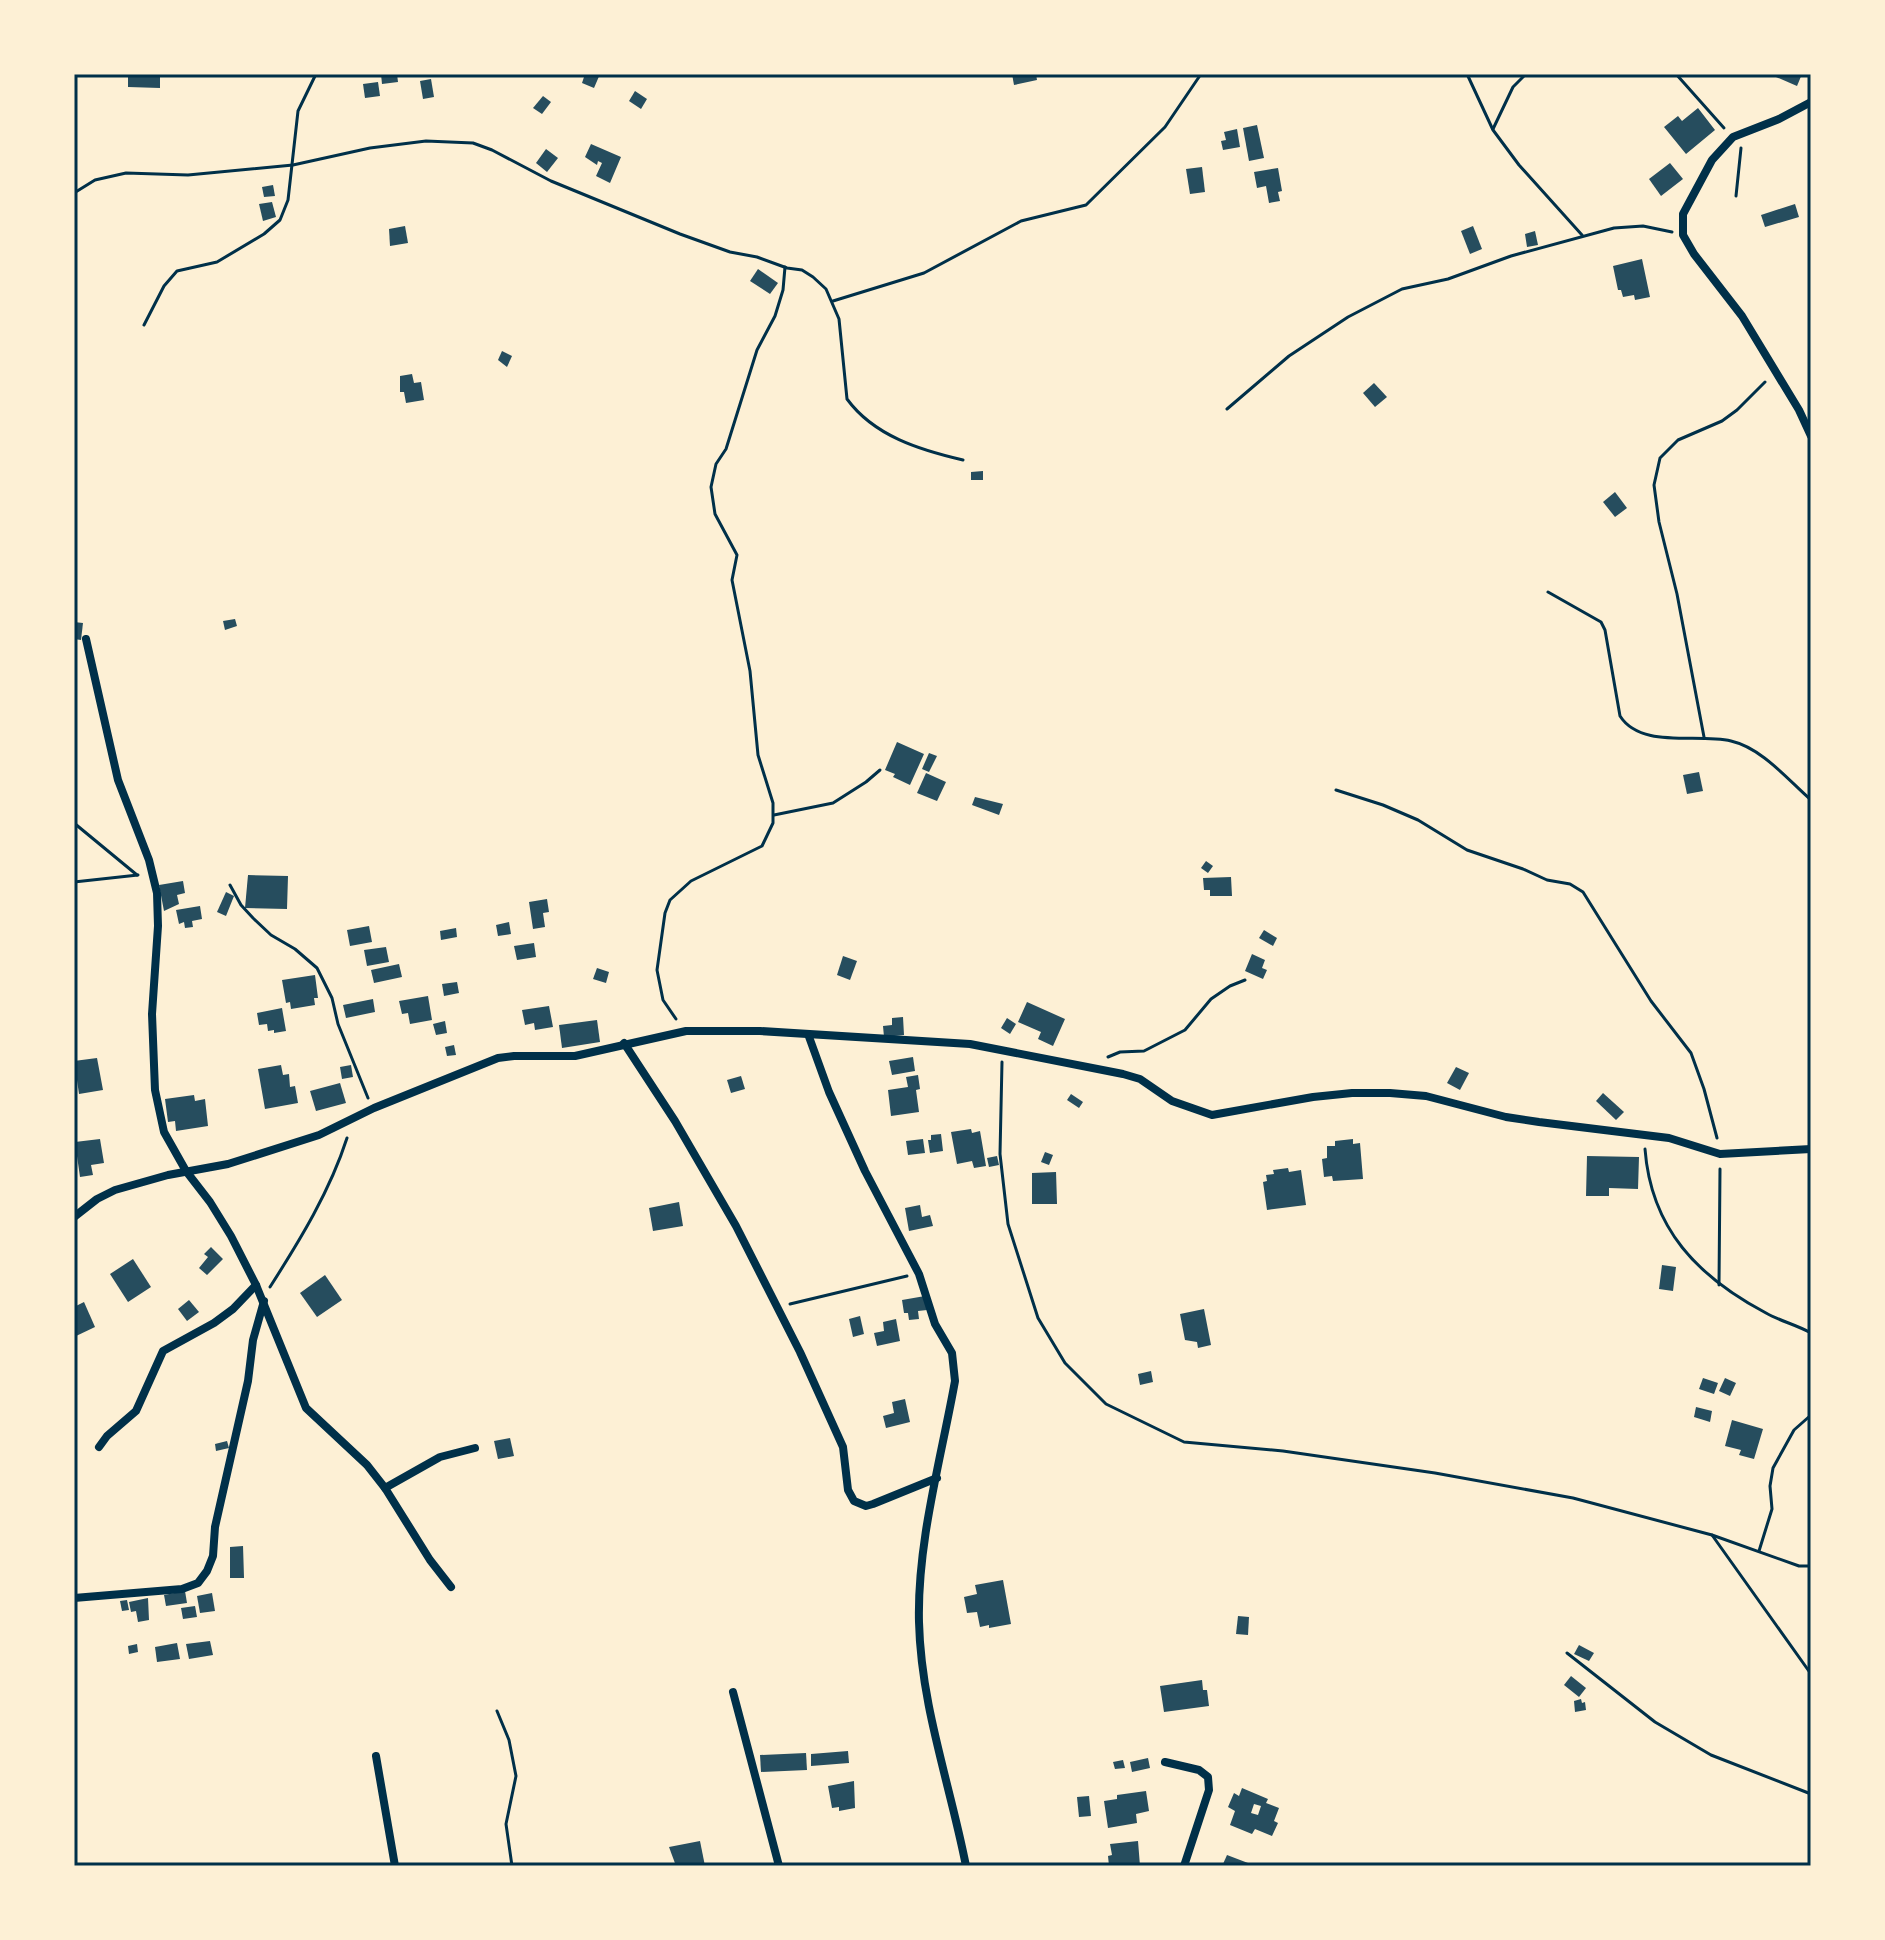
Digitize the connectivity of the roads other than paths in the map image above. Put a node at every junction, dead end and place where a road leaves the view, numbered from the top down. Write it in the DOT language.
graph roads {
  1 [pos="1811,102"];
  2 [pos="1811,436"];
  3 [pos="86,639"];
  4 [pos="808,1034"];
  5 [pos="624,1043"];
  6 [pos="1811,1149"];
  7 [pos="186,1171"];
  8 [pos="74,1217"];
  9 [pos="256,1285"];
  10 [pos="264,1301"];
  11 [pos="99,1447"];
  12 [pos="475,1448"];
  13 [pos="937,1478"];
  14 [pos="385,1488"];
  15 [pos="451,1587"];
  16 [pos="74,1598"];
  17 [pos="733,1692"];
  18 [pos="376,1756"];
  19 [pos="1165,1762"];
  20 [pos="395,1866"];
  21 [pos="779,1866"];
  22 [pos="966,1866"];
  23 [pos="1184,1866"];
  1 -- 2 [label="street"];
  3 -- 7 [label="street"];
  4 -- 5 [label="street"];
  4 -- 6 [label="street"];
  4 -- 13 [label="street"];
  5 -- 7 [label="street"];
  5 -- 13 [label="street"];
  7 -- 8 [label="street"];
  7 -- 9 [label="street"];
  9 -- 10 [label="street"];
  9 -- 11 [label="street"];
  10 -- 14 [label="street"];
  10 -- 16 [label="street"];
  12 -- 14 [label="street"];
  13 -- 22 [label="street"];
  14 -- 15 [label="street"];
  17 -- 21 [label="street"];
  18 -- 20 [label="street"];
  19 -- 23 [label="street"];
}
